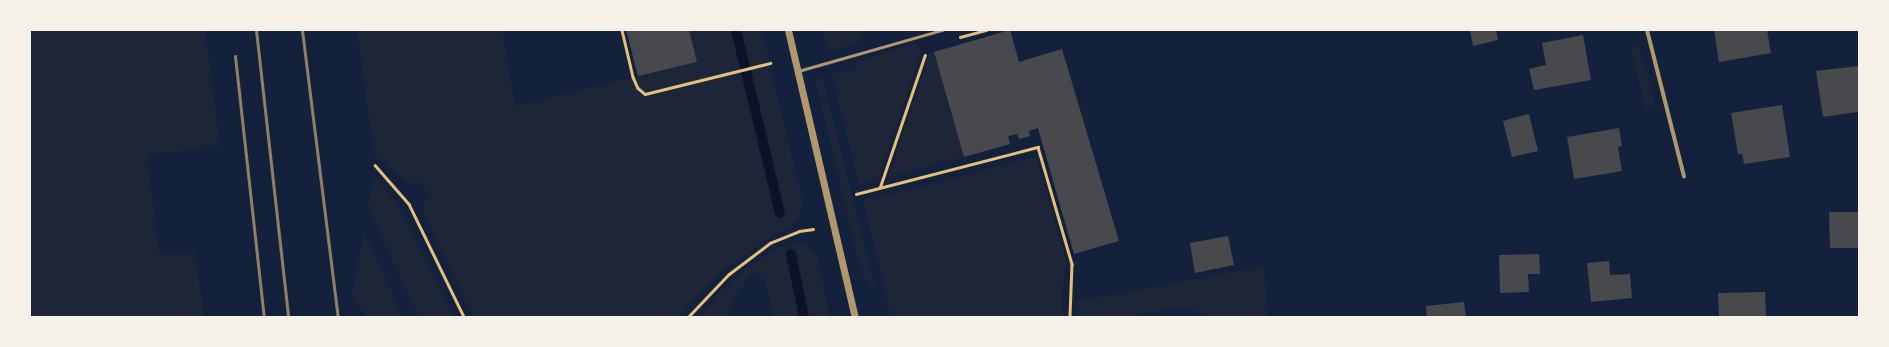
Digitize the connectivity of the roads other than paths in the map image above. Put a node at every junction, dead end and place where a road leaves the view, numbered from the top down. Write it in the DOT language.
graph roads {
  1 [pos="788,30"];
  2 [pos="942,30"];
  3 [pos="1647,30"];
  4 [pos="798,71"];
  5 [pos="1684,176"];
  6 [pos="855,317"];
  1 -- 4 [label="street"];
  2 -- 4 [label="lane"];
  3 -- 5 [label="street"];
  4 -- 6 [label="street"];
}
